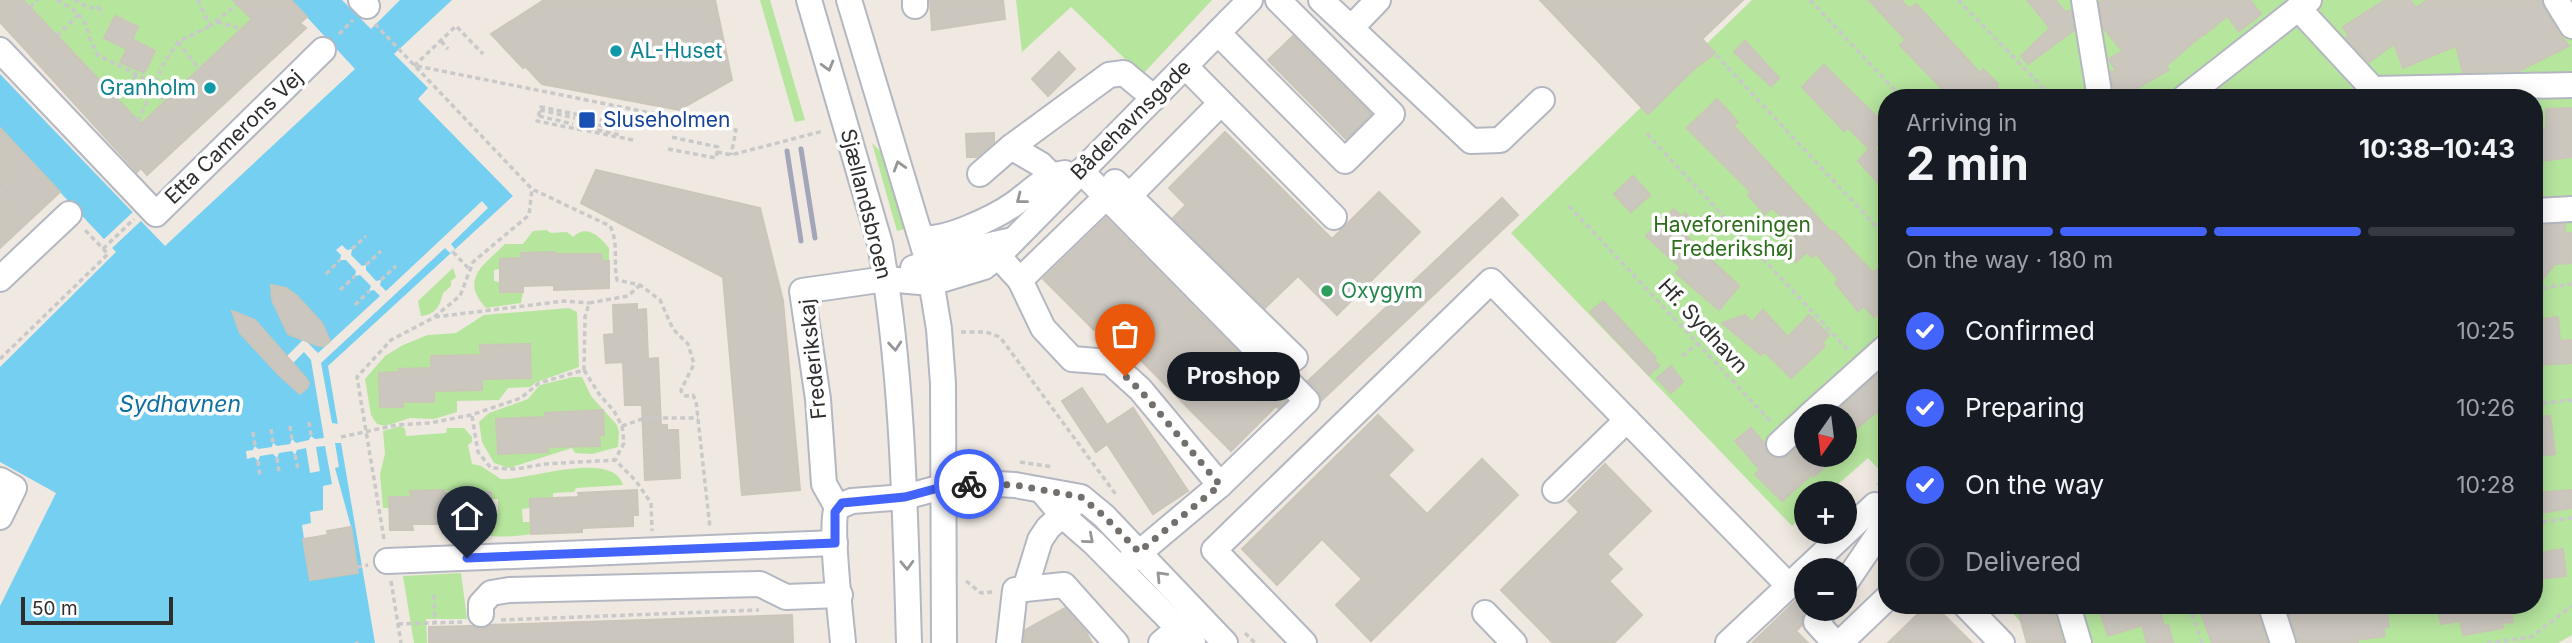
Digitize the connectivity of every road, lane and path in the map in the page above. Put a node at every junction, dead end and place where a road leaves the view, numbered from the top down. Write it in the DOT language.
graph roads {
  1 [pos="38,0"];
  2 [pos="57,0"];
  3 [pos="74,0"];
  4 [pos="198,0"];
  5 [pos="810,0"];
  6 [pos="849,0"];
  7 [pos="1250,0"];
  8 [pos="1278,0"];
  9 [pos="1321,0"];
  10 [pos="1378,0"];
  11 [pos="1810,0"];
  12 [pos="1958,0"];
  13 [pos="2084,0"];
  14 [pos="237,4"];
  15 [pos="2303,4"];
  16 [pos="30,7"];
  17 [pos="365,10"];
  18 [pos="80,13"];
  19 [pos="103,14"];
  20 [pos="215,23"];
  21 [pos="1351,28"];
  22 [pos="242,29"];
  23 [pos="1218,33"];
  24 [pos="57,36"];
  25 [pos="440,41"];
  26 [pos="178,43"];
  27 [pos="330,43"];
  28 [pos="448,49"];
  29 [pos="0,50"];
  30 [pos="483,54"];
  31 [pos="1716,55"];
  32 [pos="414,66"];
  33 [pos="1185,66"];
  34 [pos="199,69"];
  35 [pos="137,75"];
  36 [pos="155,84"];
  37 [pos="2572,85"];
  38 [pos="1894,89"];
  39 [pos="2044,89"];
  40 [pos="2099,89"];
  41 [pos="2195,89"];
  42 [pos="153,90"];
  43 [pos="114,96"];
  44 [pos="1154,98"];
  45 [pos="1542,100"];
  46 [pos="165,101"];
  47 [pos="1221,103"];
  48 [pos="540,110"];
  49 [pos="539,116"];
  50 [pos="585,117"];
  51 [pos="575,118"];
  52 [pos="138,121"];
  53 [pos="573,124"];
  54 [pos="845,125"];
  55 [pos="590,126"];
  56 [pos="635,127"];
  57 [pos="582,130"];
  58 [pos="621,133"];
  59 [pos="1647,134"];
  60 [pos="671,137"];
  61 [pos="633,140"];
  62 [pos="1011,147"];
  63 [pos="668,149"];
  64 [pos="717,152"];
  65 [pos="731,155"];
  66 [pos="980,174"];
  67 [pos="1072,174"];
  68 [pos="531,189"];
  69 [pos="1118,196"];
  70 [pos="1569,206"];
  71 [pos="2572,209"];
  72 [pos="2543,211"];
  73 [pos="69,214"];
  74 [pos="138,215"];
  75 [pos="1334,217"];
  76 [pos="1878,228"];
  77 [pos="919,231"];
  78 [pos="366,236"];
  79 [pos="104,247"];
  80 [pos="1005,248"];
  81 [pos="352,250"];
  82 [pos="381,251"];
  83 [pos="453,252"];
  84 [pos="340,260"];
  85 [pos="366,265"];
  86 [pos="396,266"];
  87 [pos="470,270"];
  88 [pos="930,273"];
  89 [pos="326,274"];
  90 [pos="355,275"];
  91 [pos="0,279"];
  92 [pos="886,279"];
  93 [pos="381,280"];
  94 [pos="1020,281"];
  95 [pos="2572,284"];
  96 [pos="640,285"];
  97 [pos="2543,288"];
  98 [pos="340,290"];
  99 [pos="369,291"];
  100 [pos="589,303"];
  101 [pos="355,305"];
  102 [pos="433,317"];
  103 [pos="940,334"];
  104 [pos="1698,343"];
  105 [pos="1878,354"];
  106 [pos="1682,356"];
  107 [pos="1295,358"];
  108 [pos="0,359"];
  109 [pos="1863,368"];
  110 [pos="584,370"];
  111 [pos="2572,400"];
  112 [pos="2543,403"];
  113 [pos="1823,404"];
  114 [pos="471,415"];
  115 [pos="698,418"];
  116 [pos="1627,420"];
  117 [pos="309,422"];
  118 [pos="290,426"];
  119 [pos="622,426"];
  120 [pos="271,429"];
  121 [pos="1794,430"];
  122 [pos="253,432"];
  123 [pos="366,433"];
  124 [pos="311,436"];
  125 [pos="341,437"];
  126 [pos="292,439"];
  127 [pos="1782,441"];
  128 [pos="274,443"];
  129 [pos="255,446"];
  130 [pos="295,454"];
  131 [pos="276,458"];
  132 [pos="615,460"];
  133 [pos="258,461"];
  134 [pos="298,469"];
  135 [pos="279,472"];
  136 [pos="260,476"];
  137 [pos="7,484"];
  138 [pos="1220,485"];
  139 [pos="942,487"];
  140 [pos="1555,489"];
  141 [pos="1042,491"];
  142 [pos="905,497"];
  143 [pos="1081,497"];
  144 [pos="1122,504"];
  145 [pos="979,506"];
  146 [pos="837,507"];
  147 [pos="1063,516"];
  148 [pos="0,517"];
  149 [pos="2572,518"];
  150 [pos="963,520"];
  151 [pos="1878,520"];
  152 [pos="2543,522"];
  153 [pos="1878,525"];
  154 [pos="835,543"];
  155 [pos="712,548"];
  156 [pos="653,550"];
  157 [pos="1139,552"];
  158 [pos="387,561"];
  159 [pos="1857,562"];
  160 [pos="1120,569"];
  161 [pos="956,579"];
  162 [pos="1789,586"];
  163 [pos="1020,590"];
  164 [pos="434,595"];
  165 [pos="840,595"];
  166 [pos="786,597"];
  167 [pos="1878,606"];
  168 [pos="2572,606"];
  169 [pos="1485,613"];
  170 [pos="1974,614"];
  171 [pos="2071,614"];
  172 [pos="2192,614"];
  173 [pos="2274,614"];
  174 [pos="478,619"];
  175 [pos="1817,621"];
  176 [pos="435,623"];
  177 [pos="398,624"];
  178 [pos="1182,632"];
  179 [pos="401,643"];
  180 [pos="843,643"];
  181 [pos="909,643"];
  182 [pos="944,643"];
  183 [pos="1009,643"];
  184 [pos="1116,643"];
  185 [pos="1225,643"];
  186 [pos="1304,643"];
  187 [pos="1514,643"];
  188 [pos="1728,643"];
  189 [pos="1837,643"];
  190 [pos="2002,643"];
  191 [pos="2080,643"];
  192 [pos="2202,643"];
  193 [pos="2283,643"];
  194 [pos="2487,643"];
  1 -- 16 [label="path"];
  2 -- 18 [label="path"];
  3 -- 19 [label="path"];
  4 -- 20 [label="path"];
  5 -- 54 [label="street, Sjællandsbroen, one-way"];
  77 -- 6 [label="street, Sjællandsbroen, one-way"];
  7 -- 23 [label="street, Bådehavnsgade"];
  8 -- 23 [label="street"];
  9 -- 21 [label="street"];
  10 -- 21 [label="street"];
  11 -- 38 [label="path"];
  12 -- 39 [label="path"];
  13 -- 40 [label="street"];
  14 -- 20 [label="path"];
  15 -- 37 [label="street"];
  15 -- 41 [label="street"];
  17 -- 27 [label="path"];
  17 -- 32 [label="path"];
  18 -- 24 [label="path"];
  18 -- 35 [label="path"];
  20 -- 22 [label="path"];
  20 -- 26 [label="path"];
  21 -- 45 [label="street"];
  23 -- 33 [label="street, Bådehavnsgade"];
  25 -- 28 [label="path"];
  25 -- 30 [label="path"];
  25 -- 32 [label="path"];
  26 -- 34 [label="path"];
  26 -- 36 [label="path"];
  27 -- 29 [label="street, Etta Camerons Vej"];
  31 -- 76 [label="path"];
  32 -- 65 [label="path"];
  32 -- 68 [label="path"];
  33 -- 44 [label="street, Bådehavnsgade"];
  33 -- 47 [label="street"];
  35 -- 36 [label="path"];
  35 -- 43 [label="path"];
  36 -- 42 [label="path"];
  42 -- 46 [label="path"];
  42 -- 52 [label="path"];
  44 -- 62 [label="street"];
  44 -- 67 [label="street, Bådehavnsgade"];
  47 -- 69 [label="street"];
  47 -- 75 [label="street"];
  48 -- 49 [label="path"];
  48 -- 50 [label="path"];
  48 -- 51 [label="path"];
  49 -- 53 [label="path"];
  49 -- 57 [label="path"];
  54 -- 65 [label="path"];
  54 -- 92 [label="street, Sjællandsbroen"];
  55 -- 56 [label="path"];
  55 -- 58 [label="path"];
  55 -- 61 [label="path"];
  59 -- 109 [label="path"];
  60 -- 64 [label="path"];
  62 -- 66 [label="street"];
  62 -- 67 [label="street"];
  63 -- 64 [label="path"];
  64 -- 65 [label="path"];
  67 -- 69 [label="street"];
  67 -- 77 [label="street, one-way"];
  67 -- 80 [label="street, Bådehavnsgade"];
  68 -- 87 [label="path"];
  68 -- 96 [label="path"];
  69 -- 94 [label="street"];
  69 -- 107 [label="street"];
  69 -- 138 [label="street"];
  70 -- 104 [label="path, Hf. Sydhavn"];
  71 -- 72 [label="street"];
  73 -- 79 [label="path"];
  73 -- 91 [label="street"];
  74 -- 79 [label="path"];
  77 -- 88 [label="street, Sjællandsbroen"];
  78 -- 81 [label="path"];
  79 -- 108 [label="path"];
  80 -- 88 [label="street, Bådehavnsgade"];
  80 -- 94 [label="street"];
  82 -- 85 [label="path"];
  83 -- 87 [label="path"];
  84 -- 89 [label="path"];
  86 -- 93 [label="path"];
  87 -- 102 [label="path"];
  88 -- 92 [label="street, Bådehavnsgade"];
  88 -- 103 [label="street, Sjællandsbroen"];
  90 -- 98 [label="path"];
  92 -- 142 [label="street, Sjællandsbroen, one-way"];
  92 -- 146 [label="street, Frederikskaj"];
  94 -- 138 [label="street"];
  95 -- 97 [label="path"];
  96 -- 100 [label="path"];
  96 -- 115 [label="path"];
  99 -- 101 [label="path"];
  100 -- 102 [label="path"];
  100 -- 110 [label="path"];
  102 -- 123 [label="path"];
  103 -- 139 [label="street, Sjællandsbroen"];
  103 -- 144 [label="path"];
  104 -- 106 [label="path"];
  104 -- 127 [label="path, Hf. Sydhavn"];
  105 -- 109 [label="street"];
  109 -- 113 [label="street"];
  110 -- 114 [label="path"];
  110 -- 119 [label="path"];
  111 -- 112 [label="path"];
  114 -- 123 [label="path"];
  114 -- 132 [label="path"];
  115 -- 119 [label="path"];
  115 -- 155 [label="path"];
  116 -- 140 [label="street"];
  116 -- 162 [label="street"];
  116 -- 186 [label="street"];
  117 -- 124 [label="path"];
  118 -- 126 [label="path"];
  119 -- 132 [label="path"];
  120 -- 128 [label="path"];
  121 -- 127 [label="street"];
  122 -- 129 [label="path"];
  123 -- 125 [label="path"];
  123 -- 158 [label="path"];
  130 -- 134 [label="path"];
  131 -- 135 [label="path"];
  132 -- 156 [label="path"];
  133 -- 136 [label="path"];
  137 -- 148 [label="street"];
  138 -- 157 [label="street"];
  139 -- 141 [label="street"];
  139 -- 142 [label="street"];
  139 -- 182 [label="street, Sjællandsbroen"];
  141 -- 143 [label="street"];
  141 -- 147 [label="street"];
  142 -- 146 [label="street"];
  142 -- 181 [label="street, Sjællandsbroen, one-way"];
  143 -- 147 [label="street"];
  143 -- 157 [label="street"];
  145 -- 150 [label="path"];
  146 -- 154 [label="street, Frederikskaj"];
  147 -- 160 [label="street, one-way"];
  147 -- 163 [label="street"];
  149 -- 152 [label="path"];
  151 -- 162 [label="street"];
  153 -- 159 [label="street"];
  154 -- 155 [label="street"];
  154 -- 165 [label="street, Frederikskaj"];
  155 -- 156 [label="street"];
  156 -- 158 [label="street"];
  157 -- 160 [label="street"];
  178 -- 157 [label="street, one-way"];
  158 -- 177 [label="path"];
  160 -- 178 [label="street"];
  161 -- 163 [label="path"];
  162 -- 188 [label="street"];
  163 -- 183 [label="street"];
  163 -- 184 [label="street"];
  164 -- 176 [label="path"];
  165 -- 166 [label="street"];
  165 -- 180 [label="street, Frederikskaj"];
  166 -- 174 [label="path"];
  166 -- 174 [label="street"];
  167 -- 189 [label="street"];
  168 -- 194 [label="path"];
  169 -- 187 [label="street"];
  170 -- 190 [label="street"];
  171 -- 191 [label="street"];
  172 -- 192 [label="path"];
  173 -- 193 [label="street"];
  174 -- 176 [label="path"];
  175 -- 189 [label="street"];
  176 -- 177 [label="path"];
  177 -- 179 [label="path"];
  178 -- 185 [label="street"];
}
